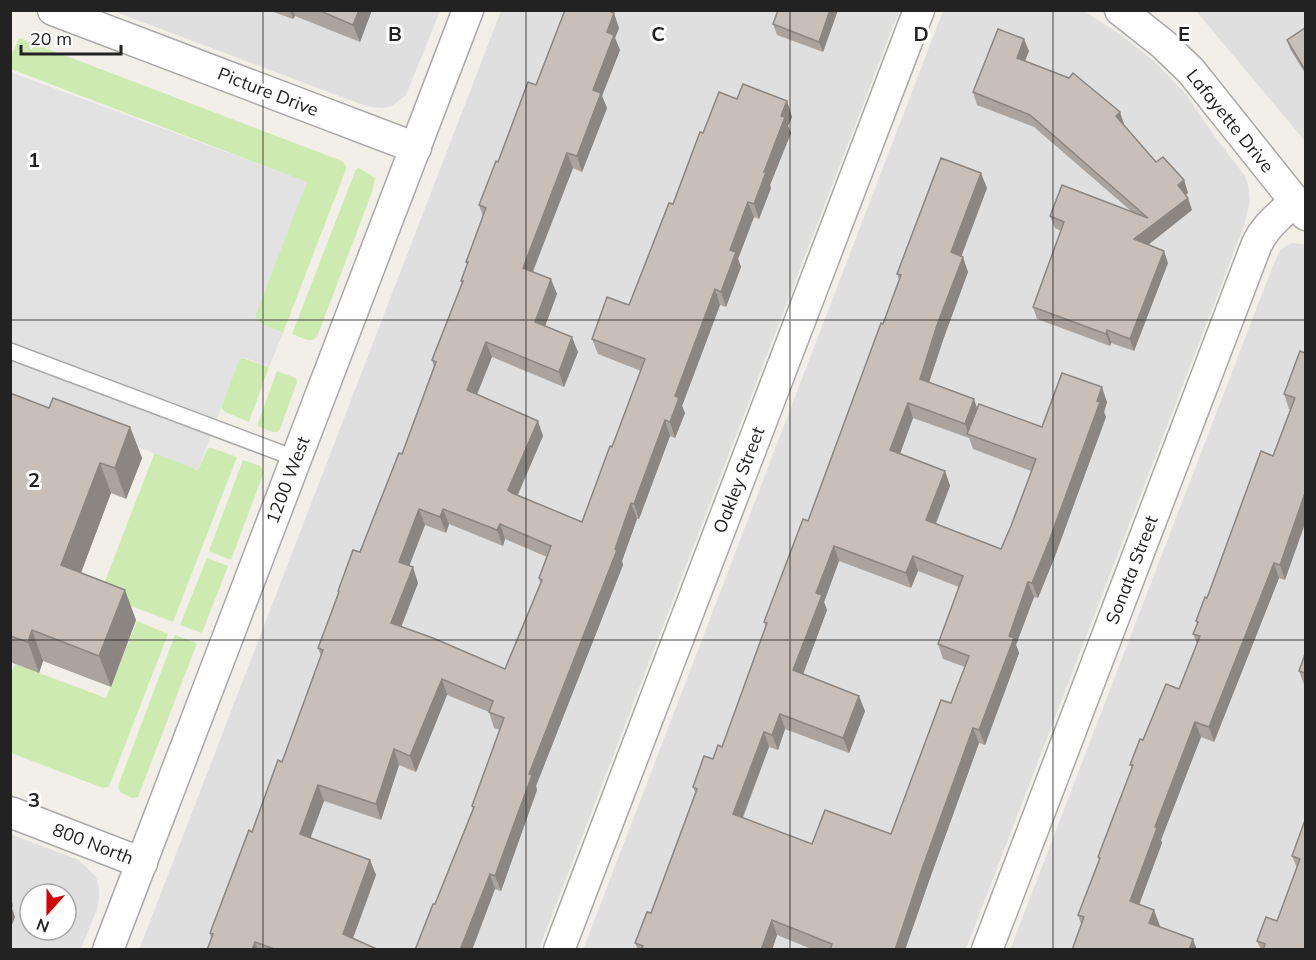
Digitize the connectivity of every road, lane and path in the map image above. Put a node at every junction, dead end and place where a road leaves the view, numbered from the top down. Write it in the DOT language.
graph roads {
  1 [pos="53,10"];
  2 [pos="468,10"];
  3 [pos="919,10"];
  4 [pos="1127,13"];
  5 [pos="416,148"];
  6 [pos="1300,208"];
  7 [pos="10,351"];
  8 [pos="297,459"];
  9 [pos="10,812"];
  10 [pos="142,862"];
  11 [pos="108,950"];
  12 [pos="560,950"];
  13 [pos="987,950"];
  1 -- 5 [label="street, Picture Drive"];
  2 -- 5 [label="street, 1200 West"];
  3 -- 12 [label="street, Oakley Street"];
  4 -- 6 [label="street, Lafayette Drive"];
  5 -- 8 [label="street, 1200 West"];
  6 -- 13 [label="street, Sonata Street"];
  7 -- 8 [label="lane"];
  8 -- 10 [label="street, 1200 West"];
  9 -- 10 [label="street, 800 North"];
  10 -- 11 [label="street, 1200 West"];
}
